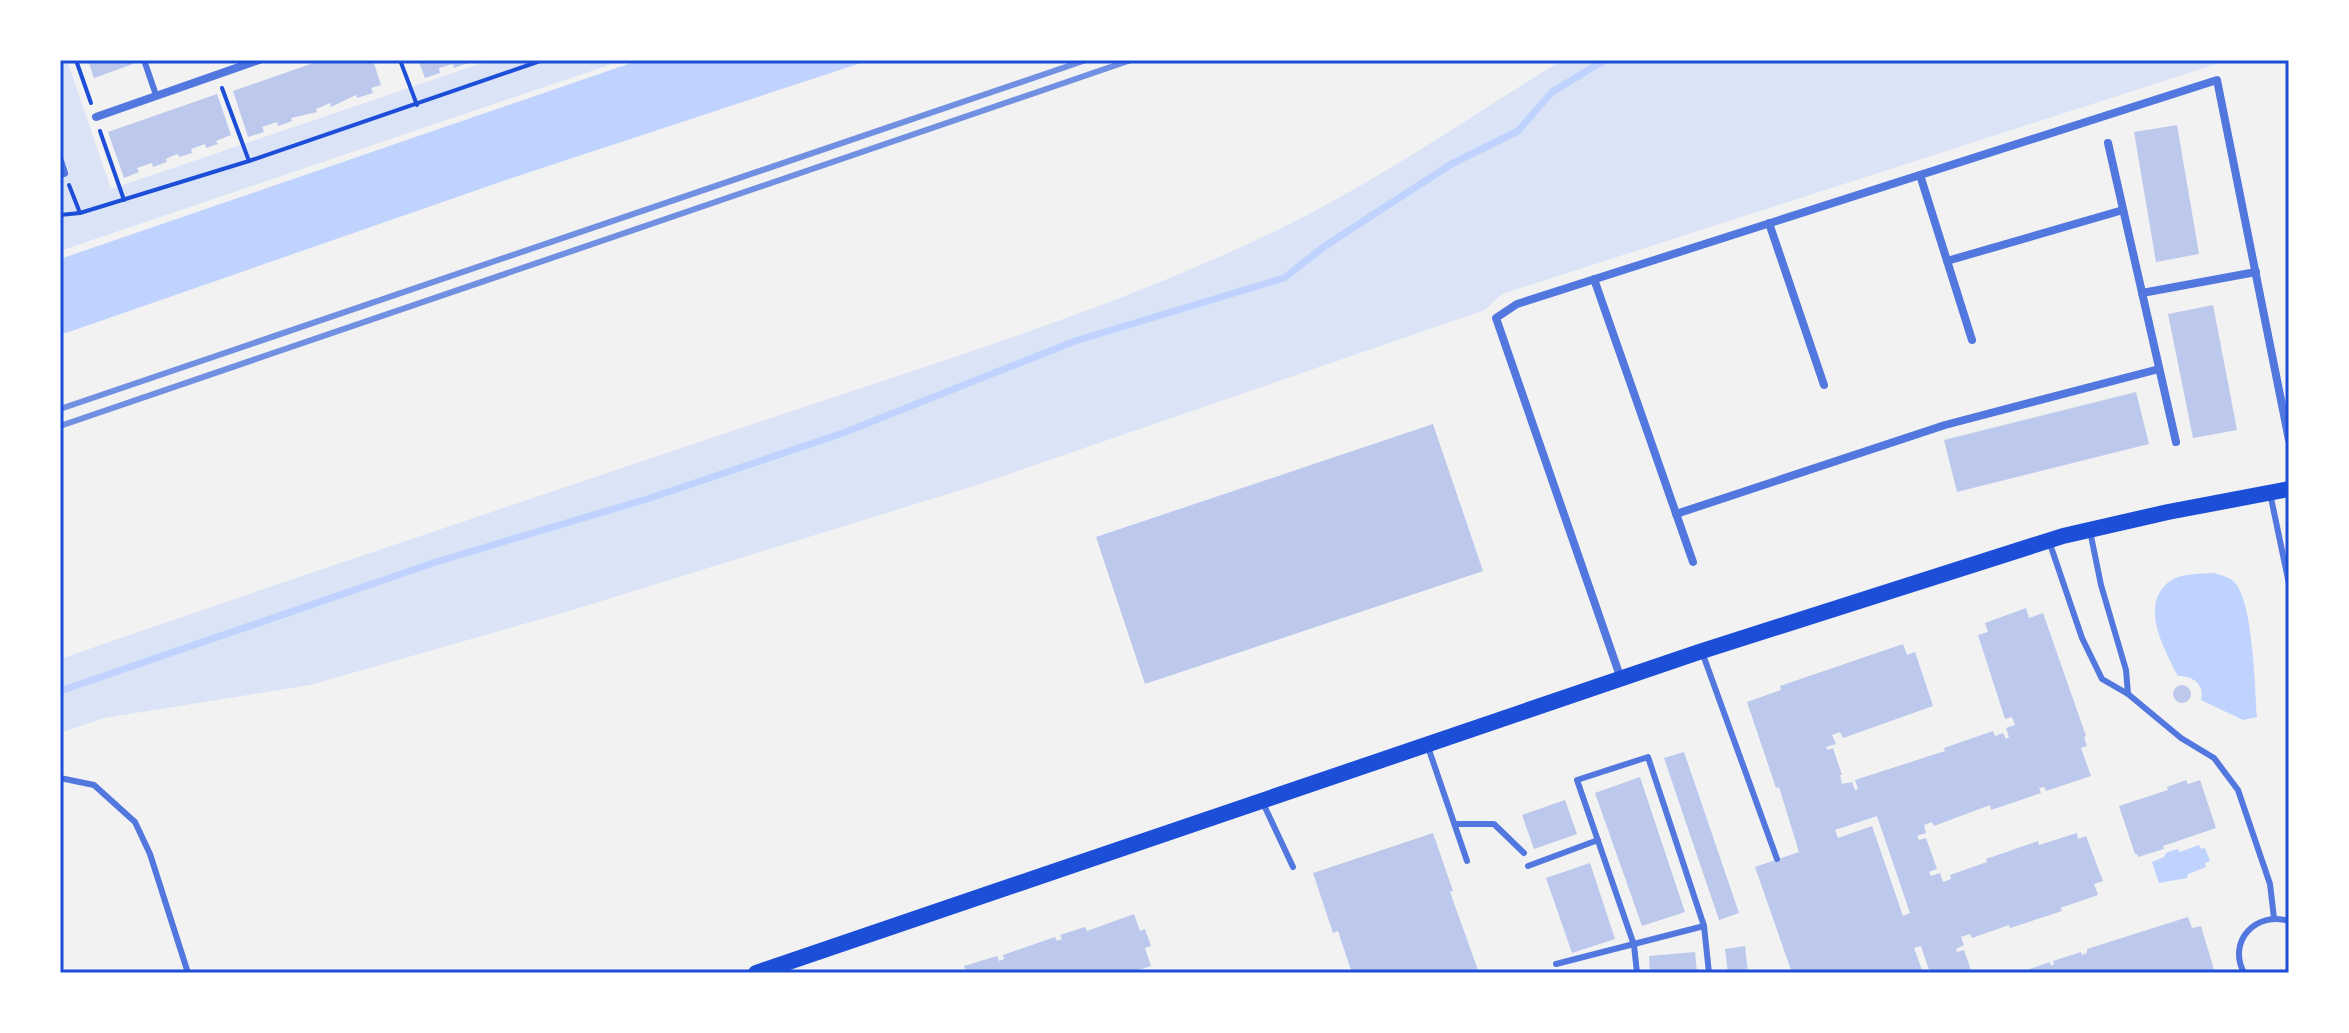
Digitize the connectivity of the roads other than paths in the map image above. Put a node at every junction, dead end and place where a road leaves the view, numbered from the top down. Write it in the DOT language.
graph roads {
  1 [pos="144,60"];
  2 [pos="259,60"];
  3 [pos="156,95"];
  4 [pos="96,117"];
  5 [pos="2108,143"];
  6 [pos="60,161"];
  7 [pos="64,173"];
  8 [pos="1920,175"];
  9 [pos="2123,210"];
  10 [pos="1769,223"];
  11 [pos="1947,261"];
  12 [pos="2256,272"];
  13 [pos="1594,279"];
  14 [pos="2142,293"];
  15 [pos="1972,340"];
  16 [pos="2159,369"];
  17 [pos="1824,385"];
  18 [pos="2289,440"];
  19 [pos="2176,442"];
  20 [pos="2289,489"];
  21 [pos="2270,493"];
  22 [pos="1676,514"];
  23 [pos="2090,530"];
  24 [pos="2049,541"];
  25 [pos="1693,562"];
  26 [pos="2289,584"];
  27 [pos="1702,651"];
  28 [pos="1622,679"];
  29 [pos="2128,694"];
  30 [pos="1427,745"];
  31 [pos="60,778"];
  32 [pos="1262,801"];
  33 [pos="1455,824"];
  34 [pos="1598,840"];
  35 [pos="1524,853"];
  36 [pos="1777,859"];
  37 [pos="1467,861"];
  38 [pos="1528,866"];
  39 [pos="1293,867"];
  40 [pos="2274,918"];
  41 [pos="2289,921"];
  42 [pos="1704,926"];
  43 [pos="1634,945"];
  44 [pos="1556,964"];
  45 [pos="188,973"];
  46 [pos="756,973"];
  47 [pos="1637,973"];
  48 [pos="1709,973"];
  49 [pos="2244,973"];
  1 -- 3 [label="lane"];
  2 -- 3 [label="street"];
  3 -- 4 [label="street"];
  5 -- 9 [label="street"];
  6 -- 7 [label="street"];
  8 -- 10 [label="street"];
  8 -- 11 [label="street"];
  8 -- 12 [label="street"];
  9 -- 11 [label="street"];
  9 -- 14 [label="street"];
  10 -- 13 [label="street"];
  10 -- 17 [label="street"];
  11 -- 15 [label="street"];
  12 -- 14 [label="street"];
  12 -- 18 [label="street"];
  13 -- 22 [label="street"];
  13 -- 28 [label="street"];
  14 -- 16 [label="street"];
  16 -- 19 [label="street"];
  16 -- 22 [label="street"];
  20 -- 21 [label="main road"];
  21 -- 23 [label="main road"];
  21 -- 26 [label="lane"];
  22 -- 25 [label="street"];
  23 -- 24 [label="main road"];
  23 -- 29 [label="lane"];
  24 -- 27 [label="main road"];
  24 -- 29 [label="lane"];
  27 -- 28 [label="main road"];
  27 -- 36 [label="lane"];
  28 -- 30 [label="main road"];
  29 -- 40 [label="lane"];
  30 -- 32 [label="main road"];
  30 -- 33 [label="lane"];
  31 -- 45 [label="lane"];
  32 -- 39 [label="lane"];
  32 -- 46 [label="main road"];
  33 -- 35 [label="lane"];
  33 -- 37 [label="lane"];
  34 -- 38 [label="lane"];
  34 -- 42 [label="lane"];
  34 -- 43 [label="lane"];
  40 -- 41 [label="lane"];
  40 -- 49 [label="lane"];
  42 -- 43 [label="lane"];
  42 -- 48 [label="lane"];
  43 -- 44 [label="lane"];
  43 -- 47 [label="lane"];
}
